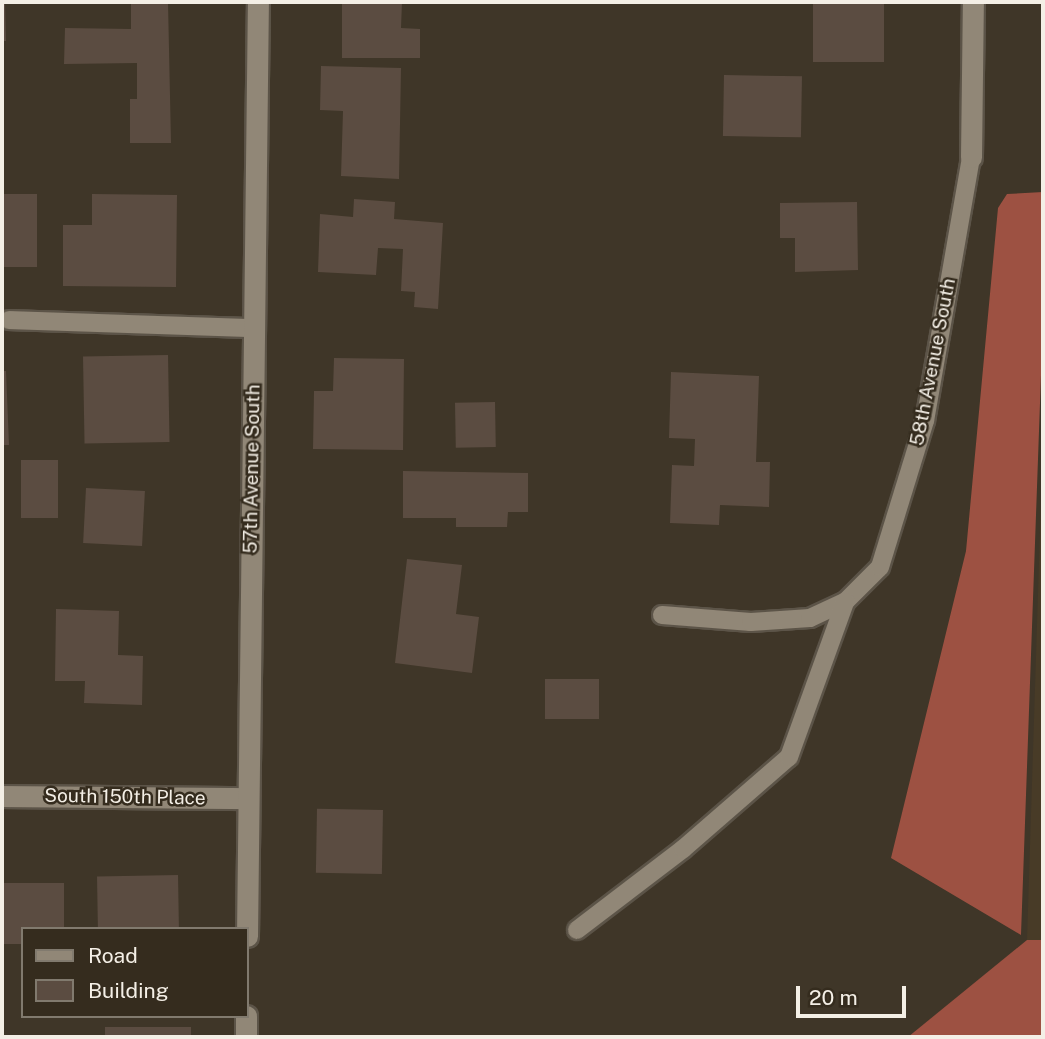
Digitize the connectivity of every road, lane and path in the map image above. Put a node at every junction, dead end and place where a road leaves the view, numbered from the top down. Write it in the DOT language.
graph roads {
  1 [pos="258,2"];
  2 [pos="973,2"];
  3 [pos="971,157"];
  4 [pos="9,320"];
  5 [pos="254,328"];
  6 [pos="845,602"];
  7 [pos="662,615"];
  8 [pos="2,796"];
  9 [pos="248,798"];
  10 [pos="247,927"];
  11 [pos="577,930"];
  12 [pos="246,1018"];
  13 [pos="246,1037"];
  1 -- 5 [label="street, 57th Avenue South"];
  2 -- 3 [label="street, 58th Avenue South"];
  3 -- 6 [label="lane, 58th Avenue South"];
  4 -- 5 [label="lane"];
  5 -- 9 [label="street, 57th Avenue South"];
  6 -- 7 [label="lane, 58th Avenue South"];
  6 -- 11 [label="lane"];
  8 -- 9 [label="street, South 150th Place"];
  9 -- 10 [label="street, 57th Avenue South"];
  12 -- 13 [label="street"];
}
